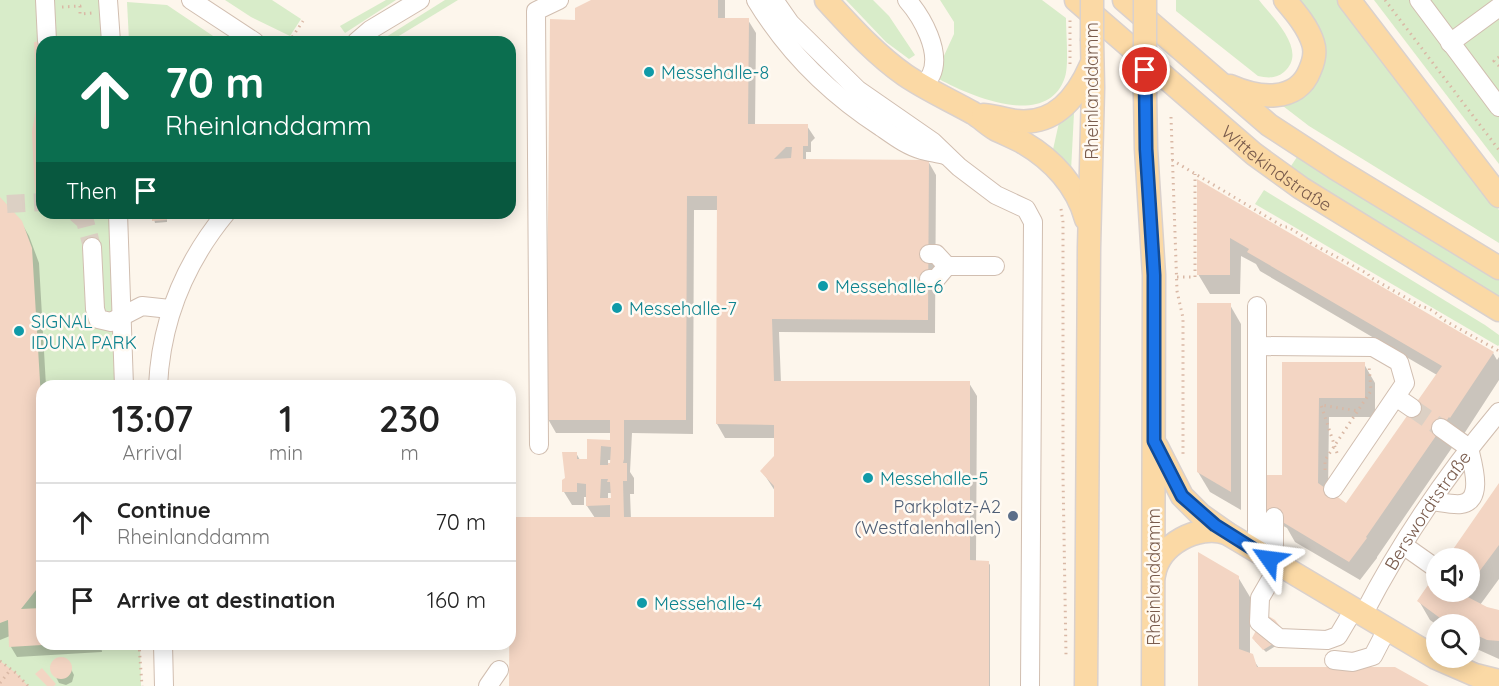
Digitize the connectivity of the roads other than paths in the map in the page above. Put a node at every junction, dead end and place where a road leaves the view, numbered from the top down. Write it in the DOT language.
graph roads {
  1 [pos="45,0"];
  2 [pos="108,0"];
  3 [pos="191,0"];
  4 [pos="420,0"];
  5 [pos="559,0"];
  6 [pos="756,0"];
  7 [pos="774,0"];
  8 [pos="826,0"];
  9 [pos="907,0"];
  10 [pos="1092,0"];
  11 [pos="1124,0"];
  12 [pos="1145,0"];
  13 [pos="1285,0"];
  14 [pos="1348,0"];
  15 [pos="1419,0"];
  16 [pos="1499,7"];
  17 [pos="1073,11"];
  18 [pos="47,36"];
  19 [pos="111,36"];
  20 [pos="246,36"];
  21 [pos="363,36"];
  22 [pos="1450,42"];
  23 [pos="1081,67"];
  24 [pos="1216,80"];
  25 [pos="923,87"];
  26 [pos="1499,106"];
  27 [pos="973,113"];
  28 [pos="1269,125"];
  29 [pos="1254,154"];
  30 [pos="947,155"];
  31 [pos="1499,196"];
  32 [pos="118,219"];
  33 [pos="222,219"];
  34 [pos="1089,238"];
  35 [pos="92,247"];
  36 [pos="929,254"];
  37 [pos="947,266"];
  38 [pos="995,266"];
  39 [pos="1499,268"];
  40 [pos="929,279"];
  41 [pos="1257,306"];
  42 [pos="170,309"];
  43 [pos="1499,310"];
  44 [pos="122,318"];
  45 [pos="1257,346"];
  46 [pos="124,380"];
  47 [pos="158,380"];
  48 [pos="1396,397"];
  49 [pos="1412,408"];
  50 [pos="1498,414"];
  51 [pos="1441,428"];
  52 [pos="1154,441"];
  53 [pos="539,445"];
  54 [pos="1469,448"];
  55 [pos="1333,489"];
  56 [pos="1432,501"];
  57 [pos="1274,517"];
  58 [pos="1228,534"];
  59 [pos="1403,545"];
  60 [pos="1268,558"];
  61 [pos="1426,561"];
  62 [pos="1153,579"];
  63 [pos="1371,619"];
  64 [pos="163,650"];
  65 [pos="1426,652"];
  66 [pos="1336,656"];
  67 [pos="1448,668"];
  68 [pos="1459,668"];
  69 [pos="499,670"];
  70 [pos="1499,681"];
  71 [pos="164,686"];
  72 [pos="488,686"];
  73 [pos="1030,686"];
  74 [pos="1086,686"];
  75 [pos="1153,686"];
  76 [pos="1469,686"];
  1 -- 18 [label="street"];
  2 -- 19 [label="street"];
  3 -- 20 [label="street"];
  4 -- 21 [label="street"];
  5 -- 53 [label="street"];
  6 -- 30 [label="street"];
  7 -- 30 [label="street"];
  8 -- 25 [label="main road"];
  9 -- 25 [label="street"];
  10 -- 23 [label="main road, Rheinlanddamm, bridge"];
  11 -- 24 [label="main road, Wittekindstraße"];
  12 -- 52 [label="main road, Rheinlanddamm, bridge"];
  13 -- 24 [label="main road"];
  14 -- 31 [label="main road"];
  15 -- 22 [label="street"];
  16 -- 22 [label="street"];
  17 -- 29 [label="main road, Wittekindstraße"];
  22 -- 26 [label="street"];
  23 -- 27 [label="main road"];
  23 -- 34 [label="main road, Rheinlanddamm"];
  24 -- 28 [label="main road, Wittekindstraße"];
  25 -- 27 [label="main road"];
  27 -- 34 [label="main road"];
  28 -- 29 [label="main road"];
  28 -- 39 [label="main road, Wittekindstraße"];
  29 -- 43 [label="main road, Wittekindstraße"];
  30 -- 73 [label="street"];
  32 -- 44 [label="street"];
  33 -- 42 [label="street"];
  34 -- 74 [label="main road, Rheinlanddamm"];
  35 -- 44 [label="street"];
  36 -- 37 [label="street"];
  37 -- 38 [label="street"];
  37 -- 40 [label="street"];
  41 -- 45 [label="street"];
  42 -- 44 [label="street"];
  42 -- 47 [label="street"];
  44 -- 46 [label="street"];
  45 -- 48 [label="street"];
  45 -- 60 [label="street"];
  48 -- 49 [label="street"];
  48 -- 55 [label="street"];
  50 -- 54 [label="street, Berswordtstraße"];
  51 -- 54 [label="street"];
  52 -- 58 [label="main road"];
  52 -- 62 [label="main road, Rheinlanddamm"];
  54 -- 56 [label="street, Berswordtstraße"];
  54 -- 56 [label="street"];
  56 -- 59 [label="street, Berswordtstraße"];
  57 -- 60 [label="street"];
  58 -- 60 [label="main road"];
  58 -- 62 [label="main road"];
  59 -- 61 [label="street"];
  59 -- 63 [label="street, Berswordtstraße"];
  60 -- 63 [label="main road"];
  60 -- 63 [label="street"];
  62 -- 75 [label="main road, Rheinlanddamm"];
  63 -- 65 [label="main road"];
  63 -- 66 [label="street"];
  64 -- 71 [label="street"];
  67 -- 76 [label="main road"];
  68 -- 70 [label="main road"];
  69 -- 72 [label="street"];
}
